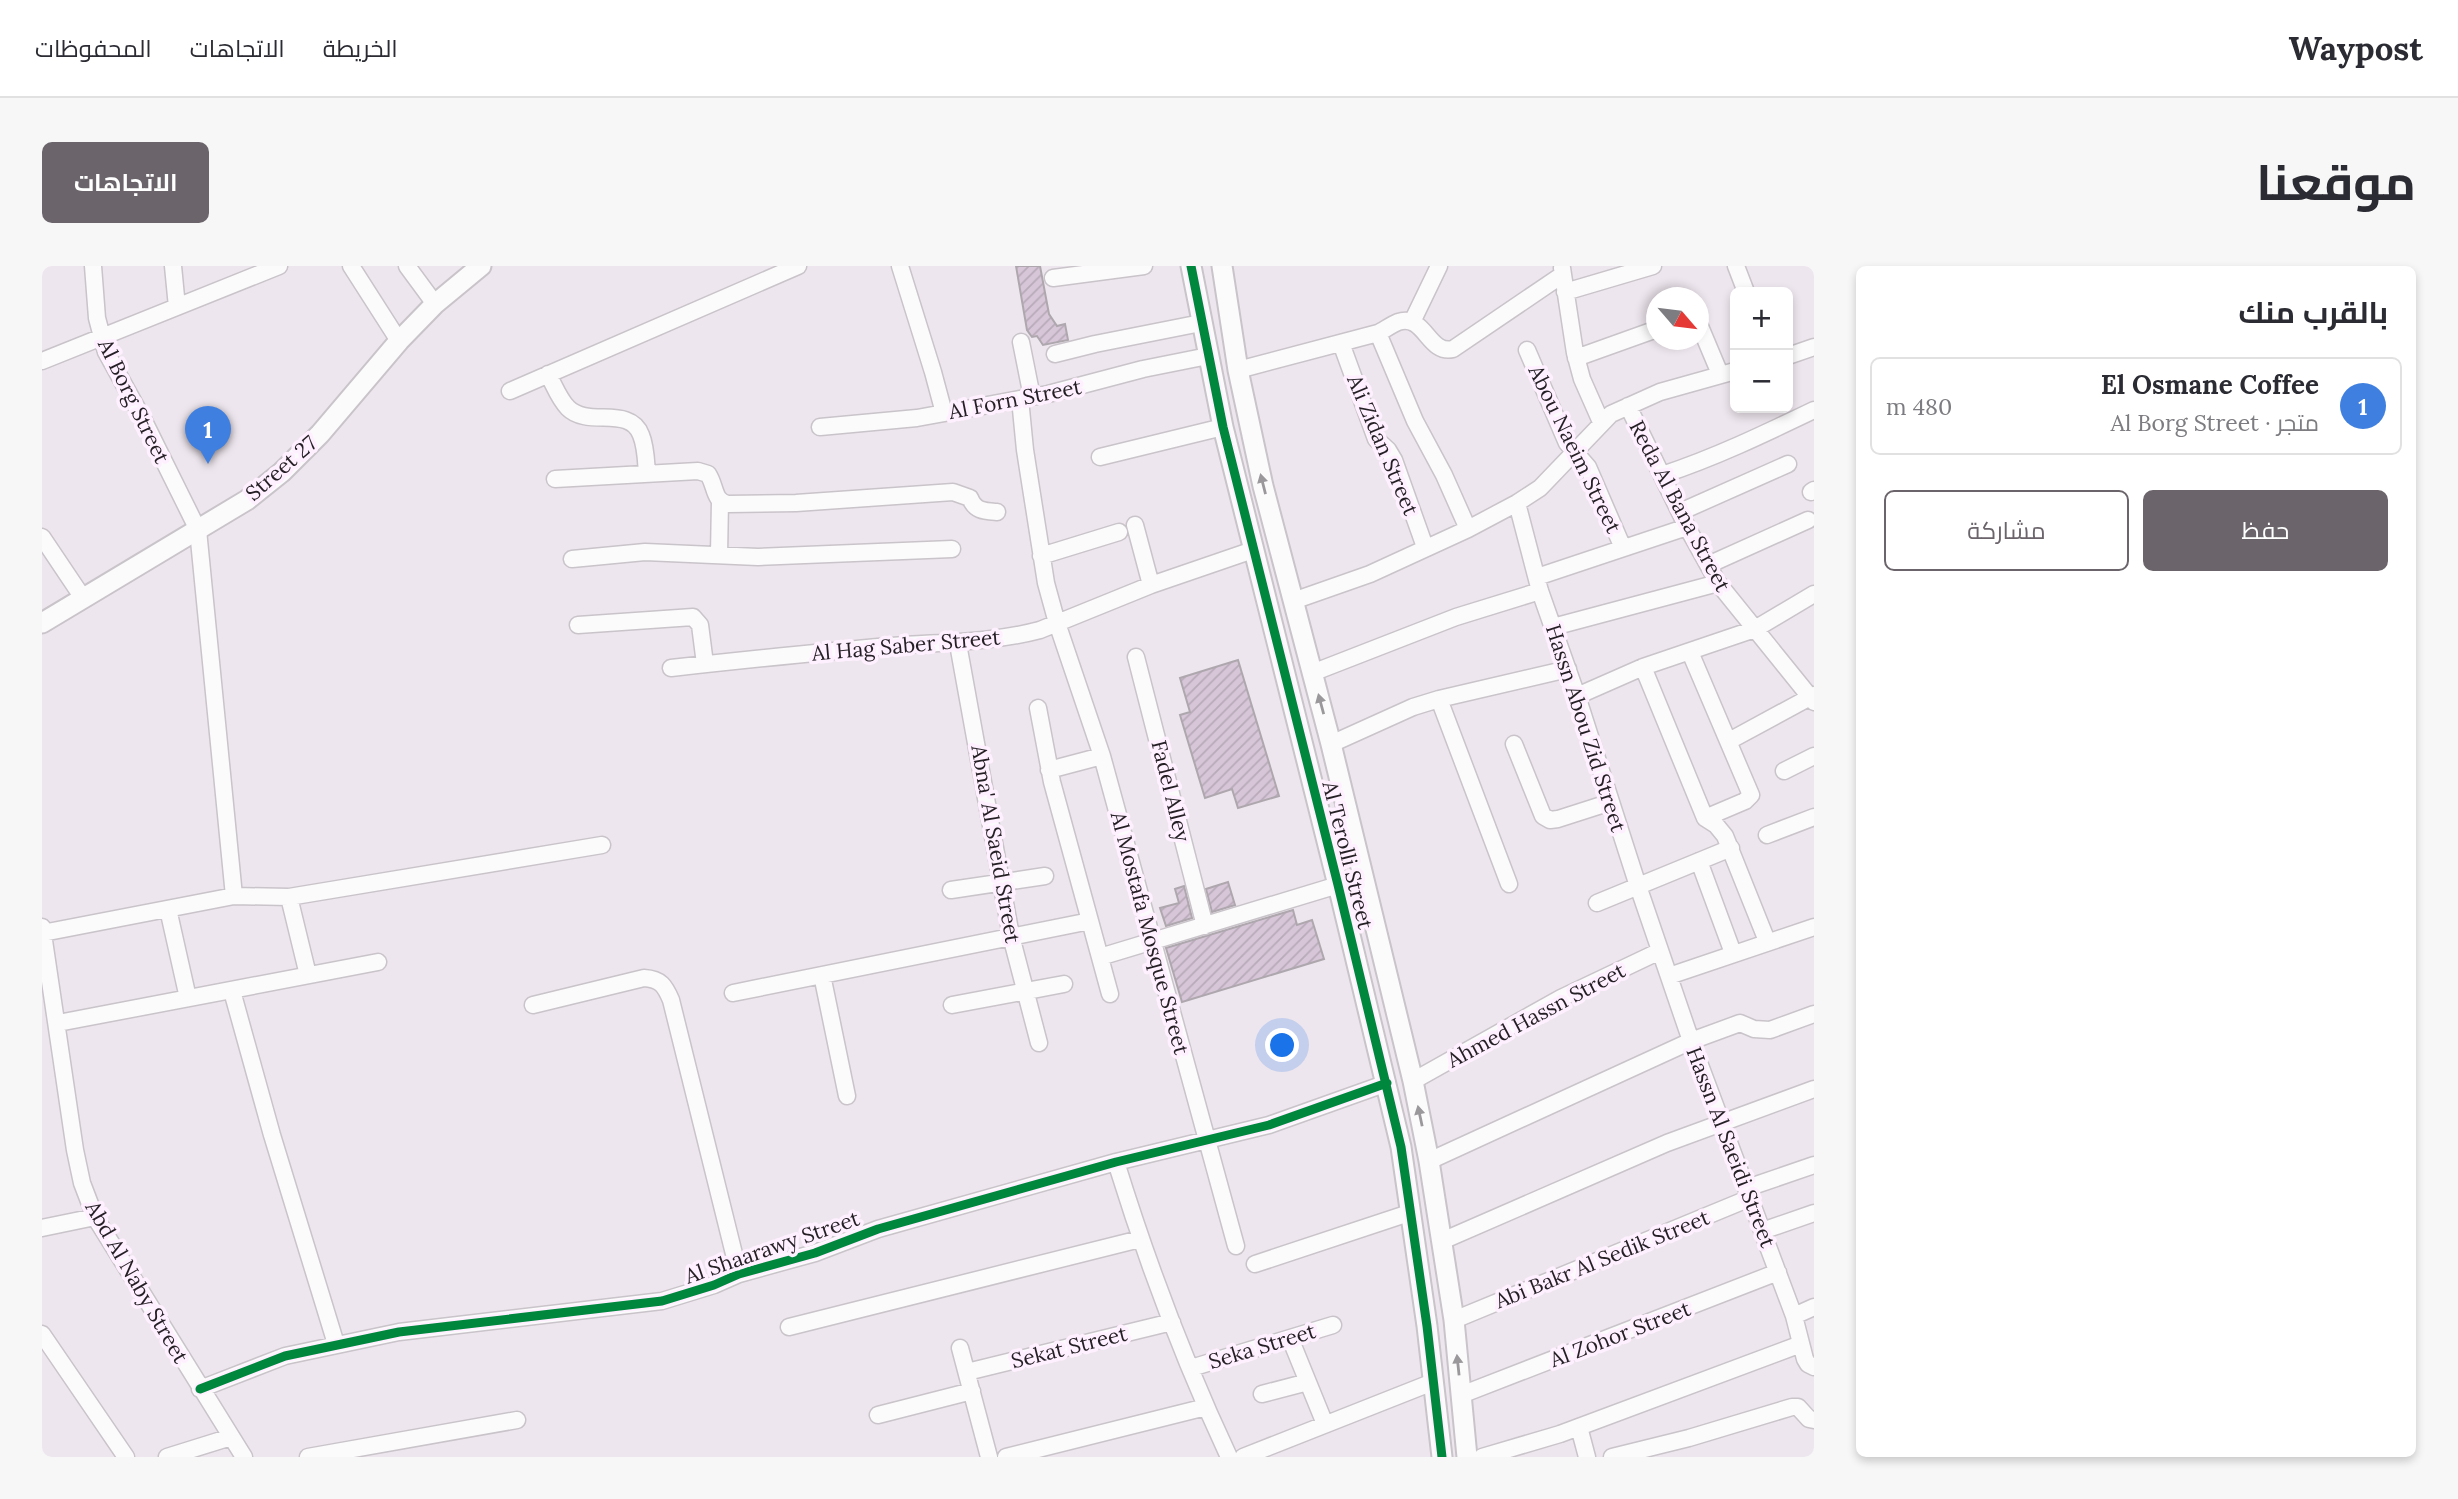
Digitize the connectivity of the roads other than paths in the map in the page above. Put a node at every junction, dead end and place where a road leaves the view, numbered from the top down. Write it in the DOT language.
graph roads {
  1 [pos="93,266"];
  2 [pos="173,266"];
  3 [pos="279,266"];
  4 [pos="351,266"];
  5 [pos="407,266"];
  6 [pos="481,266"];
  7 [pos="798,266"];
  8 [pos="900,266"];
  9 [pos="1144,266"];
  10 [pos="1191,266"];
  11 [pos="1222,266"];
  12 [pos="1439,266"];
  13 [pos="1653,266"];
  14 [pos="1735,266"];
  15 [pos="253,271"];
  16 [pos="1562,271"];
  17 [pos="1053,278"];
  18 [pos="1744,287"];
  19 [pos="1565,292"];
  20 [pos="435,304"];
  21 [pos="177,307"];
  22 [pos="1412,321"];
  23 [pos="1201,323"];
  24 [pos="1378,333"];
  25 [pos="1646,333"];
  26 [pos="101,337"];
  27 [pos="400,341"];
  28 [pos="1709,341"];
  29 [pos="1021,342"];
  30 [pos="1340,343"];
  31 [pos="1814,347"];
  32 [pos="1527,350"];
  33 [pos="1055,354"];
  34 [pos="1793,354"];
  35 [pos="1208,356"];
  36 [pos="1576,358"];
  37 [pos="42,361"];
  38 [pos="1238,370"];
  39 [pos="1728,372"];
  40 [pos="548,374"];
  41 [pos="510,391"];
  42 [pos="1026,398"];
  43 [pos="1628,406"];
  44 [pos="1814,410"];
  45 [pos="943,413"];
  46 [pos="1601,422"];
  47 [pos="820,427"];
  48 [pos="1223,427"];
  49 [pos="1574,452"];
  50 [pos="1100,457"];
  51 [pos="1788,464"];
  52 [pos="648,474"];
  53 [pos="1662,475"];
  54 [pos="555,479"];
  55 [pos="720,501"];
  56 [pos="1517,503"];
  57 [pos="997,512"];
  58 [pos="1680,512"];
  59 [pos="1808,520"];
  60 [pos="1135,525"];
  61 [pos="1687,527"];
  62 [pos="1468,529"];
  63 [pos="198,530"];
  64 [pos="1119,532"];
  65 [pos="42,537"];
  66 [pos="1425,547"];
  67 [pos="1623,548"];
  68 [pos="952,549"];
  69 [pos="1253,550"];
  70 [pos="719,555"];
  71 [pos="1041,556"];
  72 [pos="572,559"];
  73 [pos="1708,565"];
  74 [pos="1718,583"];
  75 [pos="1539,584"];
  76 [pos="1151,585"];
  77 [pos="1814,594"];
  78 [pos="83,598"];
  79 [pos="1293,601"];
  80 [pos="42,623"];
  81 [pos="1057,623"];
  82 [pos="578,625"];
  83 [pos="1553,628"];
  84 [pos="1755,629"];
  85 [pos="958,644"];
  86 [pos="1690,652"];
  87 [pos="1136,657"];
  88 [pos="705,664"];
  89 [pos="1643,667"];
  90 [pos="671,668"];
  91 [pos="1568,669"];
  92 [pos="1312,673"];
  93 [pos="1577,695"];
  94 [pos="1813,698"];
  95 [pos="1439,699"];
  96 [pos="1038,708"];
  97 [pos="1729,741"];
  98 [pos="1331,744"];
  99 [pos="1514,744"];
  100 [pos="1102,756"];
  101 [pos="1814,756"];
  102 [pos="1049,769"];
  103 [pos="1784,771"];
  104 [pos="1611,802"];
  105 [pos="1814,817"];
  106 [pos="1705,818"];
  107 [pos="1768,835"];
  108 [pos="602,845"];
  109 [pos="1731,848"];
  110 [pos="1699,861"];
  111 [pos="1045,876"];
  112 [pos="1002,882"];
  113 [pos="1509,884"];
  114 [pos="1338,886"];
  115 [pos="1638,886"];
  116 [pos="951,890"];
  117 [pos="234,896"];
  118 [pos="289,897"];
  119 [pos="1597,904"];
  120 [pos="168,909"];
  121 [pos="1090,921"];
  122 [pos="1205,926"];
  123 [pos="1814,927"];
  124 [pos="43,930"];
  125 [pos="1011,936"];
  126 [pos="1152,941"];
  127 [pos="1767,942"];
  128 [pos="1660,951"];
  129 [pos="1733,953"];
  130 [pos="1100,957"];
  131 [pos="378,962"];
  132 [pos="308,975"];
  133 [pos="822,975"];
  134 [pos="1670,976"];
  135 [pos="1064,984"];
  136 [pos="1024,990"];
  137 [pos="232,991"];
  138 [pos="733,993"];
  139 [pos="1110,994"];
  140 [pos="188,998"];
  141 [pos="533,1005"];
  142 [pos="952,1005"];
  143 [pos="1814,1014"];
  144 [pos="58,1023"];
  145 [pos="1691,1041"];
  146 [pos="1039,1043"];
  147 [pos="1413,1081"];
  148 [pos="1387,1083"];
  149 [pos="1814,1088"];
  150 [pos="847,1096"];
  151 [pos="1721,1123"];
  152 [pos="1206,1141"];
  153 [pos="1429,1161"];
  154 [pos="1116,1162"];
  155 [pos="1814,1165"];
  156 [pos="1749,1193"];
  157 [pos="1409,1213"];
  158 [pos="1814,1213"];
  159 [pos="95,1217"];
  160 [pos="42,1228"];
  161 [pos="1762,1231"];
  162 [pos="1140,1239"];
  163 [pos="1442,1241"];
  164 [pos="1236,1246"];
  165 [pos="1255,1264"];
  166 [pos="1778,1272"];
  167 [pos="739,1275"];
  168 [pos="1814,1307"];
  169 [pos="1794,1315"];
  170 [pos="1454,1320"];
  171 [pos="1172,1322"];
  172 [pos="1333,1325"];
  173 [pos="789,1327"];
  174 [pos="42,1334"];
  175 [pos="1290,1338"];
  176 [pos="336,1344"];
  177 [pos="1801,1344"];
  178 [pos="960,1348"];
  179 [pos="1814,1367"];
  180 [pos="1191,1368"];
  181 [pos="967,1373"];
  182 [pos="1308,1382"];
  183 [pos="1433,1382"];
  184 [pos="200,1389"];
  185 [pos="972,1391"];
  186 [pos="1262,1394"];
  187 [pos="1461,1395"];
  188 [pos="1206,1407"];
  189 [pos="878,1415"];
  190 [pos="517,1420"];
  191 [pos="1814,1420"];
  192 [pos="1325,1424"];
  193 [pos="1579,1427"];
  194 [pos="231,1437"];
  195 [pos="126,1457"];
  196 [pos="167,1457"];
  197 [pos="244,1457"];
  198 [pos="307,1457"];
  199 [pos="989,1457"];
  200 [pos="1006,1457"];
  201 [pos="1229,1457"];
  202 [pos="1242,1457"];
  203 [pos="1442,1457"];
  204 [pos="1467,1457"];
  205 [pos="1482,1457"];
  206 [pos="1587,1457"];
  207 [pos="1612,1457"];
  1 -- 26 [label="street, Al Borg Street"];
  2 -- 21 [label="street"];
  3 -- 15 [label="street"];
  4 -- 27 [label="street"];
  5 -- 20 [label="street"];
  6 -- 20 [label="street, Street 27"];
  7 -- 40 [label="street"];
  8 -- 45 [label="street"];
  9 -- 17 [label="street"];
  10 -- 23 [label="street, Al Terolli Street"];
  11 -- 38 [label="street, Al Terolli Street"];
  12 -- 22 [label="street"];
  13 -- 19 [label="street"];
  14 -- 18 [label="street"];
  15 -- 21 [label="street"];
  16 -- 19 [label="street"];
  16 -- 22 [label="street"];
  19 -- 36 [label="street"];
  20 -- 27 [label="street, Street 27"];
  21 -- 26 [label="street"];
  22 -- 24 [label="street"];
  23 -- 33 [label="street"];
  23 -- 35 [label="street, Al Terolli Street"];
  24 -- 30 [label="street"];
  24 -- 62 [label="street"];
  25 -- 36 [label="street"];
  26 -- 37 [label="street"];
  26 -- 63 [label="street, Al Borg Street"];
  27 -- 63 [label="street, Street 27"];
  28 -- 39 [label="street"];
  29 -- 42 [label="street, Al Mostafa Mosque Street"];
  30 -- 38 [label="street"];
  30 -- 66 [label="street, Ali Zidan Street"];
  31 -- 34 [label="street"];
  32 -- 49 [label="street, Abou Naeim Street"];
  35 -- 42 [label="street, Al Forn Street"];
  35 -- 48 [label="street, Al Terolli Street"];
  36 -- 46 [label="street"];
  79 -- 38 [label="street, Al Terolli Street, one-way"];
  39 -- 43 [label="street"];
  40 -- 41 [label="street"];
  40 -- 52 [label="street"];
  42 -- 45 [label="street, Al Forn Street"];
  42 -- 71 [label="street, Al Mostafa Mosque Street"];
  43 -- 46 [label="street"];
  43 -- 53 [label="street, Reda Al Bana Street"];
  44 -- 53 [label="street"];
  45 -- 47 [label="street, Al Forn Street"];
  46 -- 49 [label="street"];
  48 -- 50 [label="street"];
  48 -- 69 [label="street, Al Terolli Street"];
  49 -- 56 [label="street"];
  49 -- 67 [label="street, Abou Naeim Street"];
  51 -- 58 [label="street"];
  52 -- 54 [label="street"];
  52 -- 55 [label="street"];
  53 -- 58 [label="street, Reda Al Bana Street"];
  55 -- 57 [label="street"];
  55 -- 70 [label="street"];
  56 -- 62 [label="street"];
  56 -- 75 [label="street, Hassn Abou Zid Street"];
  58 -- 61 [label="street, Reda Al Bana Street"];
  59 -- 73 [label="street"];
  60 -- 76 [label="street"];
  61 -- 67 [label="street"];
  61 -- 73 [label="street, Reda Al Bana Street"];
  62 -- 66 [label="street"];
  63 -- 78 [label="street, Street 27"];
  63 -- 117 [label="street"];
  64 -- 71 [label="street"];
  65 -- 78 [label="street"];
  66 -- 79 [label="street"];
  67 -- 75 [label="street"];
  68 -- 70 [label="street"];
  69 -- 76 [label="street, Al Hag Saber Street"];
  69 -- 114 [label="street, Al Terolli Street"];
  70 -- 72 [label="street"];
  71 -- 81 [label="street, Al Mostafa Mosque Street"];
  73 -- 74 [label="street, Reda Al Bana Street"];
  74 -- 83 [label="street"];
  74 -- 84 [label="street, Reda Al Bana Street"];
  75 -- 83 [label="street, Hassn Abou Zid Street"];
  75 -- 92 [label="street"];
  76 -- 81 [label="street, Al Hag Saber Street"];
  77 -- 84 [label="street"];
  78 -- 80 [label="street, Street 27"];
  79 -- 92 [label="street, Al Terolli Street"];
  81 -- 85 [label="street, Al Hag Saber Street"];
  81 -- 100 [label="street, Al Mostafa Mosque Street"];
  82 -- 88 [label="street"];
  83 -- 91 [label="street, Hassn Abou Zid Street"];
  84 -- 86 [label="street"];
  84 -- 94 [label="street, Reda Al Bana Street"];
  85 -- 88 [label="street, Al Hag Saber Street"];
  85 -- 112 [label="street, Abna' Al Saeid Street"];
  86 -- 89 [label="street"];
  86 -- 97 [label="street"];
  87 -- 122 [label="street, Fadel Alley"];
  88 -- 90 [label="street, Al Hag Saber Street"];
  89 -- 93 [label="street"];
  89 -- 106 [label="street"];
  91 -- 93 [label="street, Hassn Abou Zid Street"];
  91 -- 95 [label="street"];
  98 -- 92 [label="street, Al Terolli Street, one-way"];
  93 -- 104 [label="street, Hassn Abou Zid Street"];
  94 -- 97 [label="street"];
  95 -- 98 [label="street"];
  95 -- 113 [label="street"];
  96 -- 102 [label="street"];
  97 -- 106 [label="street"];
  98 -- 147 [label="street, Al Terolli Street"];
  99 -- 104 [label="street"];
  100 -- 102 [label="street"];
  100 -- 126 [label="street, Al Mostafa Mosque Street"];
  101 -- 103 [label="street"];
  102 -- 121 [label="street"];
  104 -- 115 [label="street, Hassn Abou Zid Street"];
  105 -- 107 [label="street"];
  106 -- 109 [label="street"];
  108 -- 118 [label="street"];
  109 -- 110 [label="street"];
  109 -- 127 [label="street"];
  110 -- 115 [label="street"];
  110 -- 129 [label="street"];
  111 -- 112 [label="street"];
  112 -- 116 [label="street"];
  112 -- 125 [label="street, Abna' Al Saeid Street"];
  114 -- 122 [label="street"];
  114 -- 148 [label="street, Al Terolli Street"];
  115 -- 119 [label="street"];
  115 -- 128 [label="street, Hassn Abou Zid Street"];
  117 -- 118 [label="street"];
  117 -- 120 [label="street"];
  118 -- 132 [label="street"];
  120 -- 124 [label="street"];
  120 -- 140 [label="street"];
  121 -- 125 [label="street"];
  121 -- 130 [label="street"];
  122 -- 126 [label="street"];
  123 -- 127 [label="street"];
  124 -- 144 [label="street, Abd Al Naby Street"];
  125 -- 133 [label="street"];
  125 -- 136 [label="street, Abna' Al Saeid Street"];
  126 -- 130 [label="street"];
  126 -- 152 [label="street, Al Mostafa Mosque Street"];
  127 -- 129 [label="street"];
  128 -- 134 [label="street, Hassn Al Saeidi Street"];
  128 -- 147 [label="street, Ahmed Hassn Street"];
  129 -- 134 [label="street"];
  130 -- 139 [label="street"];
  131 -- 132 [label="street"];
  132 -- 137 [label="street"];
  133 -- 138 [label="street"];
  133 -- 150 [label="street"];
  134 -- 145 [label="street, Hassn Al Saeidi Street"];
  135 -- 136 [label="street"];
  136 -- 142 [label="street"];
  136 -- 146 [label="street, Abna' Al Saeid Street"];
  137 -- 140 [label="street"];
  137 -- 176 [label="street"];
  140 -- 144 [label="street"];
  141 -- 167 [label="street"];
  143 -- 145 [label="street"];
  144 -- 159 [label="street, Abd Al Naby Street"];
  145 -- 151 [label="street, Hassn Al Saeidi Street"];
  145 -- 153 [label="street"];
  153 -- 147 [label="street, Al Terolli Street, one-way"];
  148 -- 152 [label="street, Al Shaarawy Street"];
  148 -- 157 [label="street, Al Terolli Street"];
  149 -- 151 [label="street"];
  151 -- 156 [label="street, Hassn Al Saeidi Street"];
  151 -- 163 [label="street"];
  152 -- 154 [label="street, Al Shaarawy Street"];
  152 -- 164 [label="street, Al Mostafa Mosque Street"];
  153 -- 163 [label="street, Al Terolli Street"];
  154 -- 162 [label="street"];
  154 -- 167 [label="street, Al Shaarawy Street"];
  155 -- 156 [label="street, Abi Bakr Al Sedik Street"];
  156 -- 161 [label="street, Hassn Al Saeidi Street"];
  156 -- 170 [label="street, Abi Bakr Al Sedik Street"];
  157 -- 165 [label="street"];
  157 -- 183 [label="street, Al Terolli Street"];
  158 -- 161 [label="street"];
  159 -- 160 [label="street"];
  159 -- 184 [label="street, Abd Al Naby Street"];
  161 -- 166 [label="street, Hassn Al Saeidi Street"];
  162 -- 171 [label="street"];
  162 -- 173 [label="street"];
  163 -- 170 [label="street, Al Terolli Street"];
  166 -- 169 [label="street, Hassn Al Saeidi Street"];
  166 -- 187 [label="street, Al Zohor Street"];
  167 -- 176 [label="street, Al Shaarawy Street"];
  168 -- 169 [label="street"];
  169 -- 177 [label="street, Hassn Al Saeidi Street"];
  187 -- 170 [label="street, Al Terolli Street, one-way"];
  171 -- 180 [label="street"];
  171 -- 181 [label="street, Sekat Street"];
  172 -- 175 [label="street, Seka Street"];
  174 -- 195 [label="street"];
  175 -- 180 [label="street, Seka Street"];
  175 -- 182 [label="street"];
  176 -- 184 [label="street, Al Shaarawy Street"];
  177 -- 179 [label="street, Hassn Al Saeidi Street"];
  177 -- 193 [label="street"];
  178 -- 181 [label="street"];
  180 -- 188 [label="street"];
  181 -- 185 [label="street"];
  182 -- 186 [label="street"];
  182 -- 192 [label="street"];
  183 -- 192 [label="street"];
  183 -- 203 [label="street, Al Terolli Street"];
  184 -- 194 [label="street, Abd Al Naby Street"];
  185 -- 189 [label="street"];
  185 -- 199 [label="street"];
  187 -- 204 [label="street, Al Terolli Street"];
  188 -- 200 [label="street"];
  188 -- 201 [label="street"];
  190 -- 198 [label="street"];
  191 -- 207 [label="street"];
  192 -- 202 [label="street"];
  193 -- 205 [label="street"];
  193 -- 206 [label="street"];
  194 -- 196 [label="street"];
  194 -- 197 [label="street, Abd Al Naby Street"];
}
